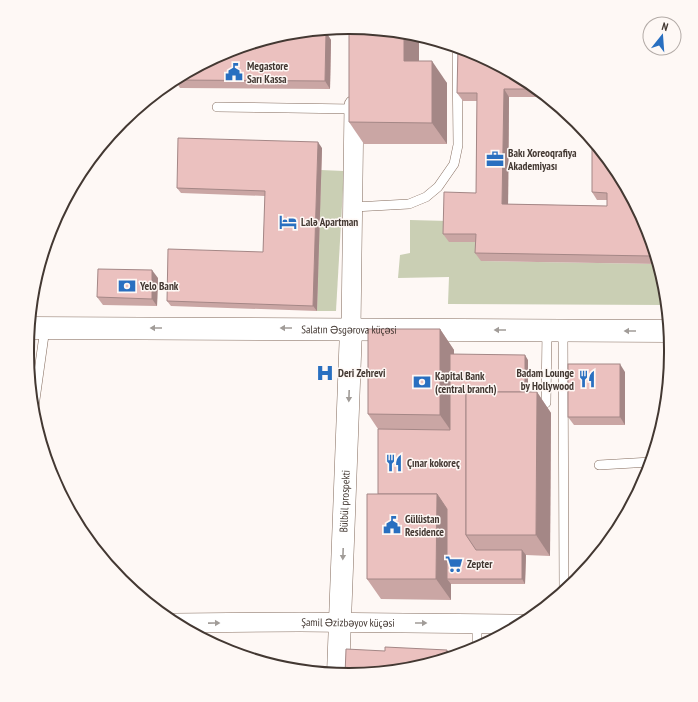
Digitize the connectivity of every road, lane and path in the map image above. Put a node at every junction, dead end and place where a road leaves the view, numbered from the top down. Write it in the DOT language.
graph roads {
  1 [pos="457,55"];
  2 [pos="354,87"];
  3 [pos="217,107"];
  4 [pos="354,109"];
  5 [pos="354,207"];
  6 [pos="37,328"];
  7 [pos="351,329"];
  8 [pos="555,330"];
  9 [pos="663,331"];
  10 [pos="35,373"];
  11 [pos="546,403"];
  12 [pos="644,462"];
  13 [pos="599,465"];
  14 [pos="564,584"];
  15 [pos="186,623"];
  16 [pos="340,623"];
  17 [pos="477,624"];
  18 [pos="509,624"];
  19 [pos="477,641"];
  20 [pos="338,667"];
  1 -- 5 [label="lane"];
  2 -- 4 [label="street"];
  3 -- 4 [label="lane"];
  4 -- 5 [label="street"];
  5 -- 7 [label="street"];
  7 -- 6 [label="main road, Salatın Əsgərova küçəsi, one-way"];
  6 -- 10 [label="lane"];
  8 -- 7 [label="main road, Salatın Əsgərova küçəsi, one-way"];
  7 -- 16 [label="main road, Bülbül prospekti, one-way"];
  9 -- 8 [label="main road, Salatın Əsgərova küçəsi, one-way"];
  8 -- 11 [label="lane"];
  8 -- 14 [label="lane"];
  12 -- 13 [label="lane"];
  15 -- 16 [label="street, Şamil Əzizbəyov küçəsi, one-way"];
  16 -- 17 [label="street, Şamil Əzizbəyov küçəsi, one-way"];
  16 -- 20 [label="main road, Bülbül prospekti"];
  17 -- 18 [label="street, Şamil Əzizbəyov küçəsi"];
  17 -- 19 [label="lane"];
}
